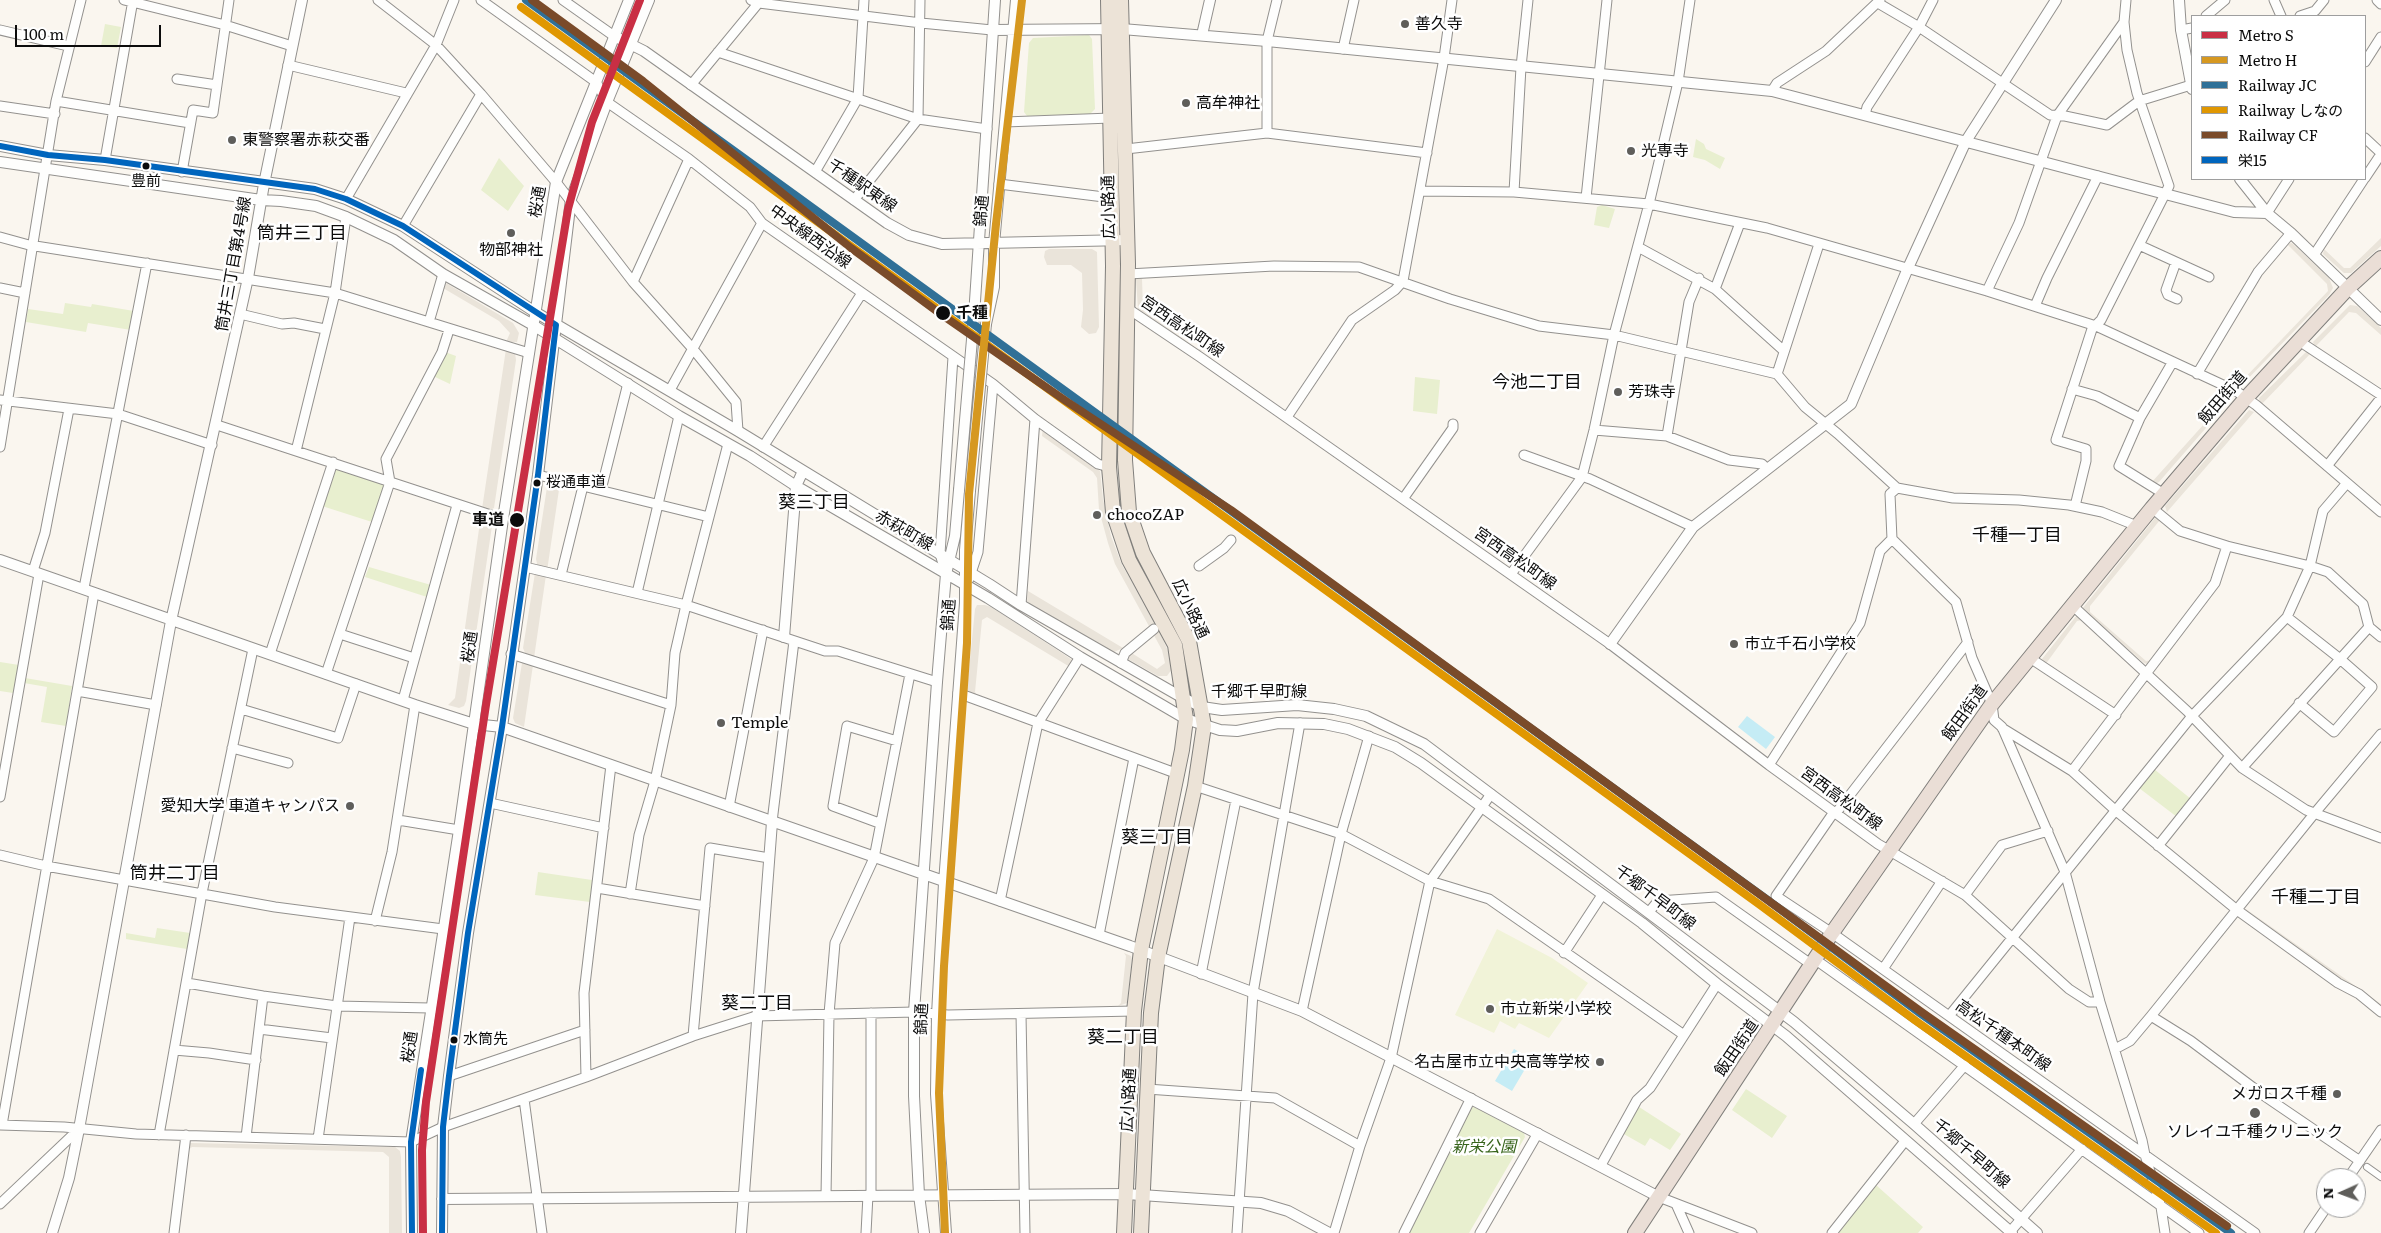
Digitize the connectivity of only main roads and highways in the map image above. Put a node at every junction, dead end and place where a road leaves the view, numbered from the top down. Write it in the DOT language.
graph roads {
  1 [pos="1108,0"];
  2 [pos="1121,0"];
  3 [pos="1116,28"];
  4 [pos="2381,258"];
  5 [pos="1124,1233"];
  6 [pos="1140,1233"];
  7 [pos="1636,1233"];
  1 -- 3 [label="main road, 広小路通"];
  2 -- 3 [label="main road, 広小路通"];
  3 -- 5 [label="main road, 広小路通"];
  3 -- 6 [label="main road, 広小路通"];
  4 -- 7 [label="highway, 飯田街道"];
}
